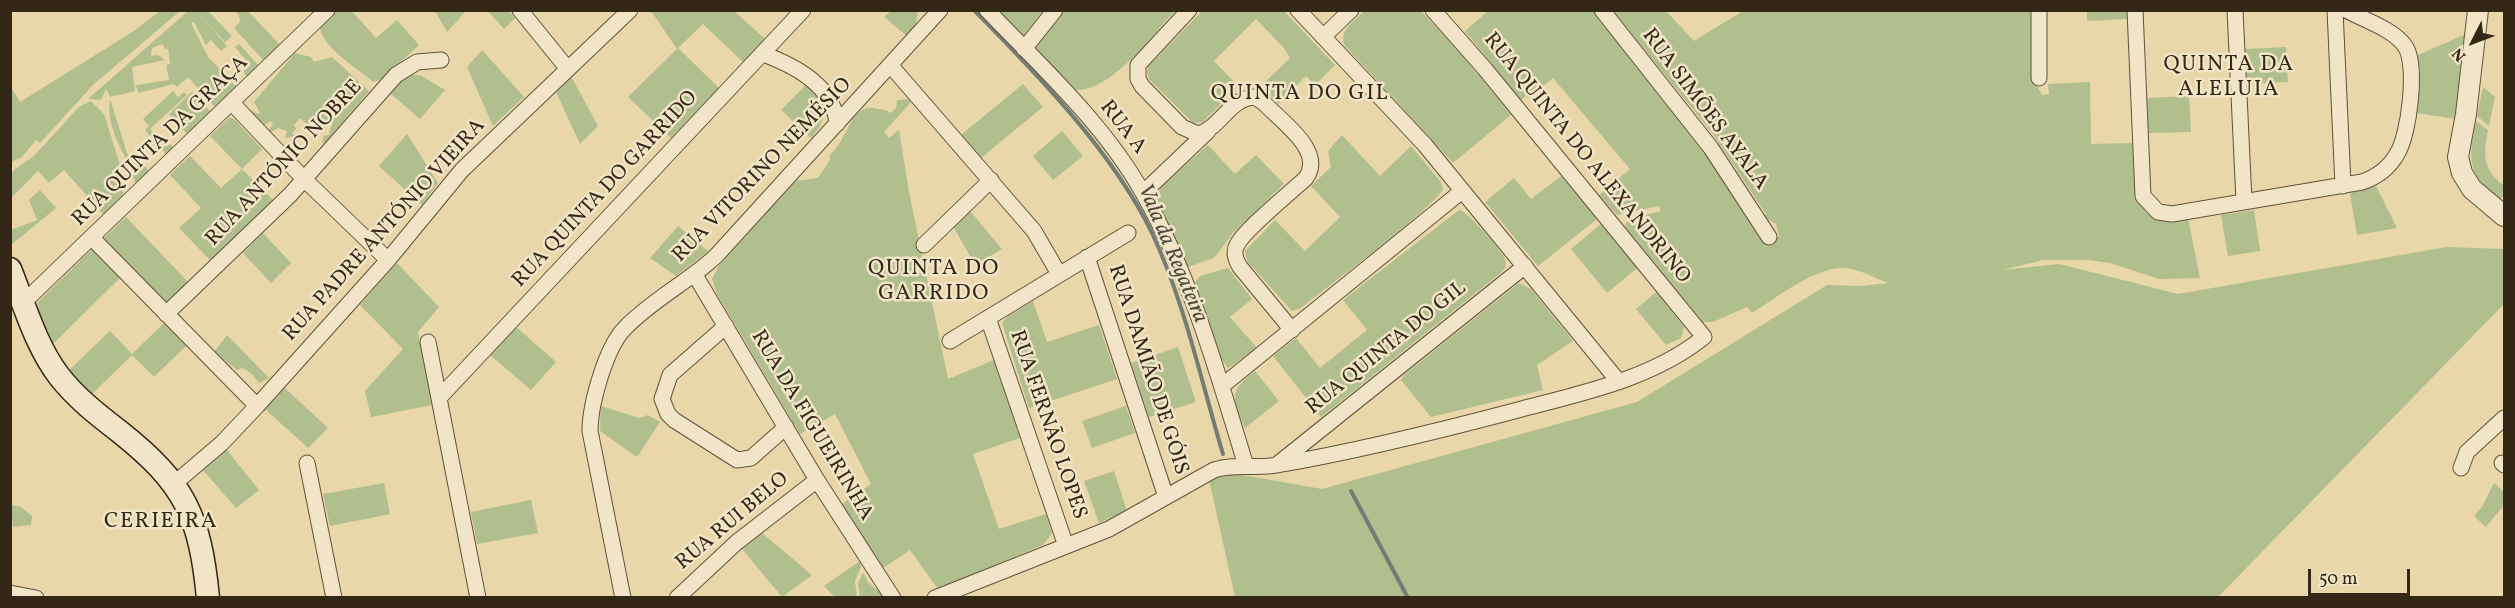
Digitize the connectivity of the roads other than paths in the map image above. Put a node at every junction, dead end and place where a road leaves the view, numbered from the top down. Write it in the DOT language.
graph roads {
  1 [pos="327,10"];
  2 [pos="520,10"];
  3 [pos="630,10"];
  4 [pos="803,10"];
  5 [pos="940,10"];
  6 [pos="987,10"];
  7 [pos="1055,10"];
  8 [pos="1189,10"];
  9 [pos="1298,10"];
  10 [pos="1351,10"];
  11 [pos="1433,10"];
  12 [pos="1602,10"];
  13 [pos="2039,10"];
  14 [pos="2135,10"];
  15 [pos="2235,10"];
  16 [pos="2335,10"];
  17 [pos="2346,10"];
  18 [pos="2478,10"];
  19 [pos="1323,37"];
  20 [pos="1024,49"];
  21 [pos="762,54"];
  22 [pos="441,60"];
  23 [pos="891,66"];
  24 [pos="567,68"];
  25 [pos="2039,78"];
  26 [pos="232,103"];
  27 [pos="837,124"];
  28 [pos="1212,127"];
  29 [pos="304,180"];
  30 [pos="991,180"];
  31 [pos="2343,186"];
  32 [pos="1462,191"];
  33 [pos="1143,193"];
  34 [pos="2244,201"];
  35 [pos="2505,216"];
  36 [pos="1128,232"];
  37 [pos="1769,237"];
  38 [pos="92,238"];
  39 [pos="924,245"];
  40 [pos="1088,257"];
  41 [pos="388,260"];
  42 [pos="1525,266"];
  43 [pos="10,268"];
  44 [pos="1059,274"];
  45 [pos="695,275"];
  46 [pos="24,302"];
  47 [pos="166,314"];
  48 [pos="988,318"];
  49 [pos="726,326"];
  50 [pos="1292,330"];
  51 [pos="950,341"];
  52 [pos="428,342"];
  53 [pos="1619,381"];
  54 [pos="1222,386"];
  55 [pos="439,398"];
  56 [pos="257,406"];
  57 [pos="2505,418"];
  58 [pos="786,427"];
  59 [pos="307,463"];
  60 [pos="1276,465"];
  61 [pos="1245,466"];
  62 [pos="2461,468"];
  63 [pos="817,480"];
  64 [pos="175,483"];
  65 [pos="1166,497"];
  66 [pos="1066,546"];
  67 [pos="10,593"];
  68 [pos="36,597"];
  69 [pos="208,597"];
  70 [pos="334,597"];
  71 [pos="478,597"];
  72 [pos="623,597"];
  73 [pos="677,597"];
  74 [pos="893,597"];
  75 [pos="934,597"];
  1 -- 26 [label="street, RUA QUINTA DA GRAÇA"];
  2 -- 24 [label="street"];
  3 -- 24 [label="street, RUA PADRE ANTÓNIO VIEIRA"];
  4 -- 21 [label="street, RUA QUINTA DO GARRIDO"];
  5 -- 23 [label="street, RUA VITORINO NEMÉSIO"];
  6 -- 20 [label="street, RUA A"];
  7 -- 20 [label="street"];
  8 -- 28 [label="street"];
  9 -- 19 [label="street"];
  10 -- 19 [label="street"];
  11 -- 53 [label="street, RUA QUINTA DO ALEXANDRINO"];
  12 -- 37 [label="street, RUA SIMÕES AYALA"];
  13 -- 25 [label="street"];
  14 -- 34 [label="street"];
  15 -- 34 [label="street"];
  16 -- 31 [label="street"];
  17 -- 31 [label="street"];
  18 -- 35 [label="street"];
  19 -- 32 [label="street"];
  20 -- 33 [label="street, RUA A"];
  21 -- 27 [label="street"];
  21 -- 55 [label="street, RUA QUINTA DO GARRIDO"];
  22 -- 29 [label="street, RUA ANTÓNIO NOBRE"];
  23 -- 27 [label="street, RUA VITORINO NEMÉSIO"];
  23 -- 30 [label="street"];
  24 -- 41 [label="street, RUA PADRE ANTÓNIO VIEIRA"];
  26 -- 29 [label="street"];
  26 -- 38 [label="street, RUA QUINTA DA GRAÇA"];
  27 -- 45 [label="street, RUA VITORINO NEMÉSIO"];
  28 -- 33 [label="street"];
  28 -- 50 [label="street"];
  29 -- 41 [label="street"];
  29 -- 47 [label="street, RUA ANTÓNIO NOBRE"];
  30 -- 39 [label="street"];
  30 -- 44 [label="street"];
  31 -- 34 [label="street"];
  32 -- 42 [label="street"];
  32 -- 50 [label="street"];
  33 -- 54 [label="street, RUA A"];
  36 -- 40 [label="street"];
  38 -- 46 [label="street, RUA QUINTA DA GRAÇA"];
  38 -- 47 [label="street"];
  40 -- 44 [label="street"];
  40 -- 65 [label="street, RUA DAMIÃO DE GÓIS"];
  41 -- 56 [label="street, RUA PADRE ANTÓNIO VIEIRA"];
  42 -- 53 [label="street"];
  42 -- 60 [label="street, RUA QUINTA DO GIL"];
  43 -- 46 [label="main road"];
  44 -- 48 [label="street"];
  45 -- 49 [label="street, RUA DA FIGUEIRINHA"];
  45 -- 72 [label="street, RUA VITORINO NEMÉSIO"];
  46 -- 64 [label="main road"];
  47 -- 56 [label="street"];
  48 -- 51 [label="street"];
  48 -- 66 [label="street, RUA FERNÃO LOPES"];
  49 -- 58 [label="street, RUA DA FIGUEIRINHA"];
  49 -- 58 [label="street"];
  50 -- 54 [label="street"];
  52 -- 55 [label="street"];
  53 -- 60 [label="street"];
  54 -- 61 [label="street, RUA A"];
  55 -- 71 [label="street"];
  56 -- 64 [label="street, RUA PADRE ANTÓNIO VIEIRA"];
  57 -- 62 [label="street"];
  58 -- 63 [label="street, RUA DA FIGUEIRINHA"];
  59 -- 70 [label="street"];
  60 -- 61 [label="street"];
  61 -- 65 [label="street"];
  63 -- 73 [label="street, RUA RUI BELO"];
  63 -- 74 [label="street, RUA DA FIGUEIRINHA"];
  64 -- 69 [label="main road"];
  65 -- 66 [label="street"];
  66 -- 75 [label="street"];
  67 -- 68 [label="street"];
}
